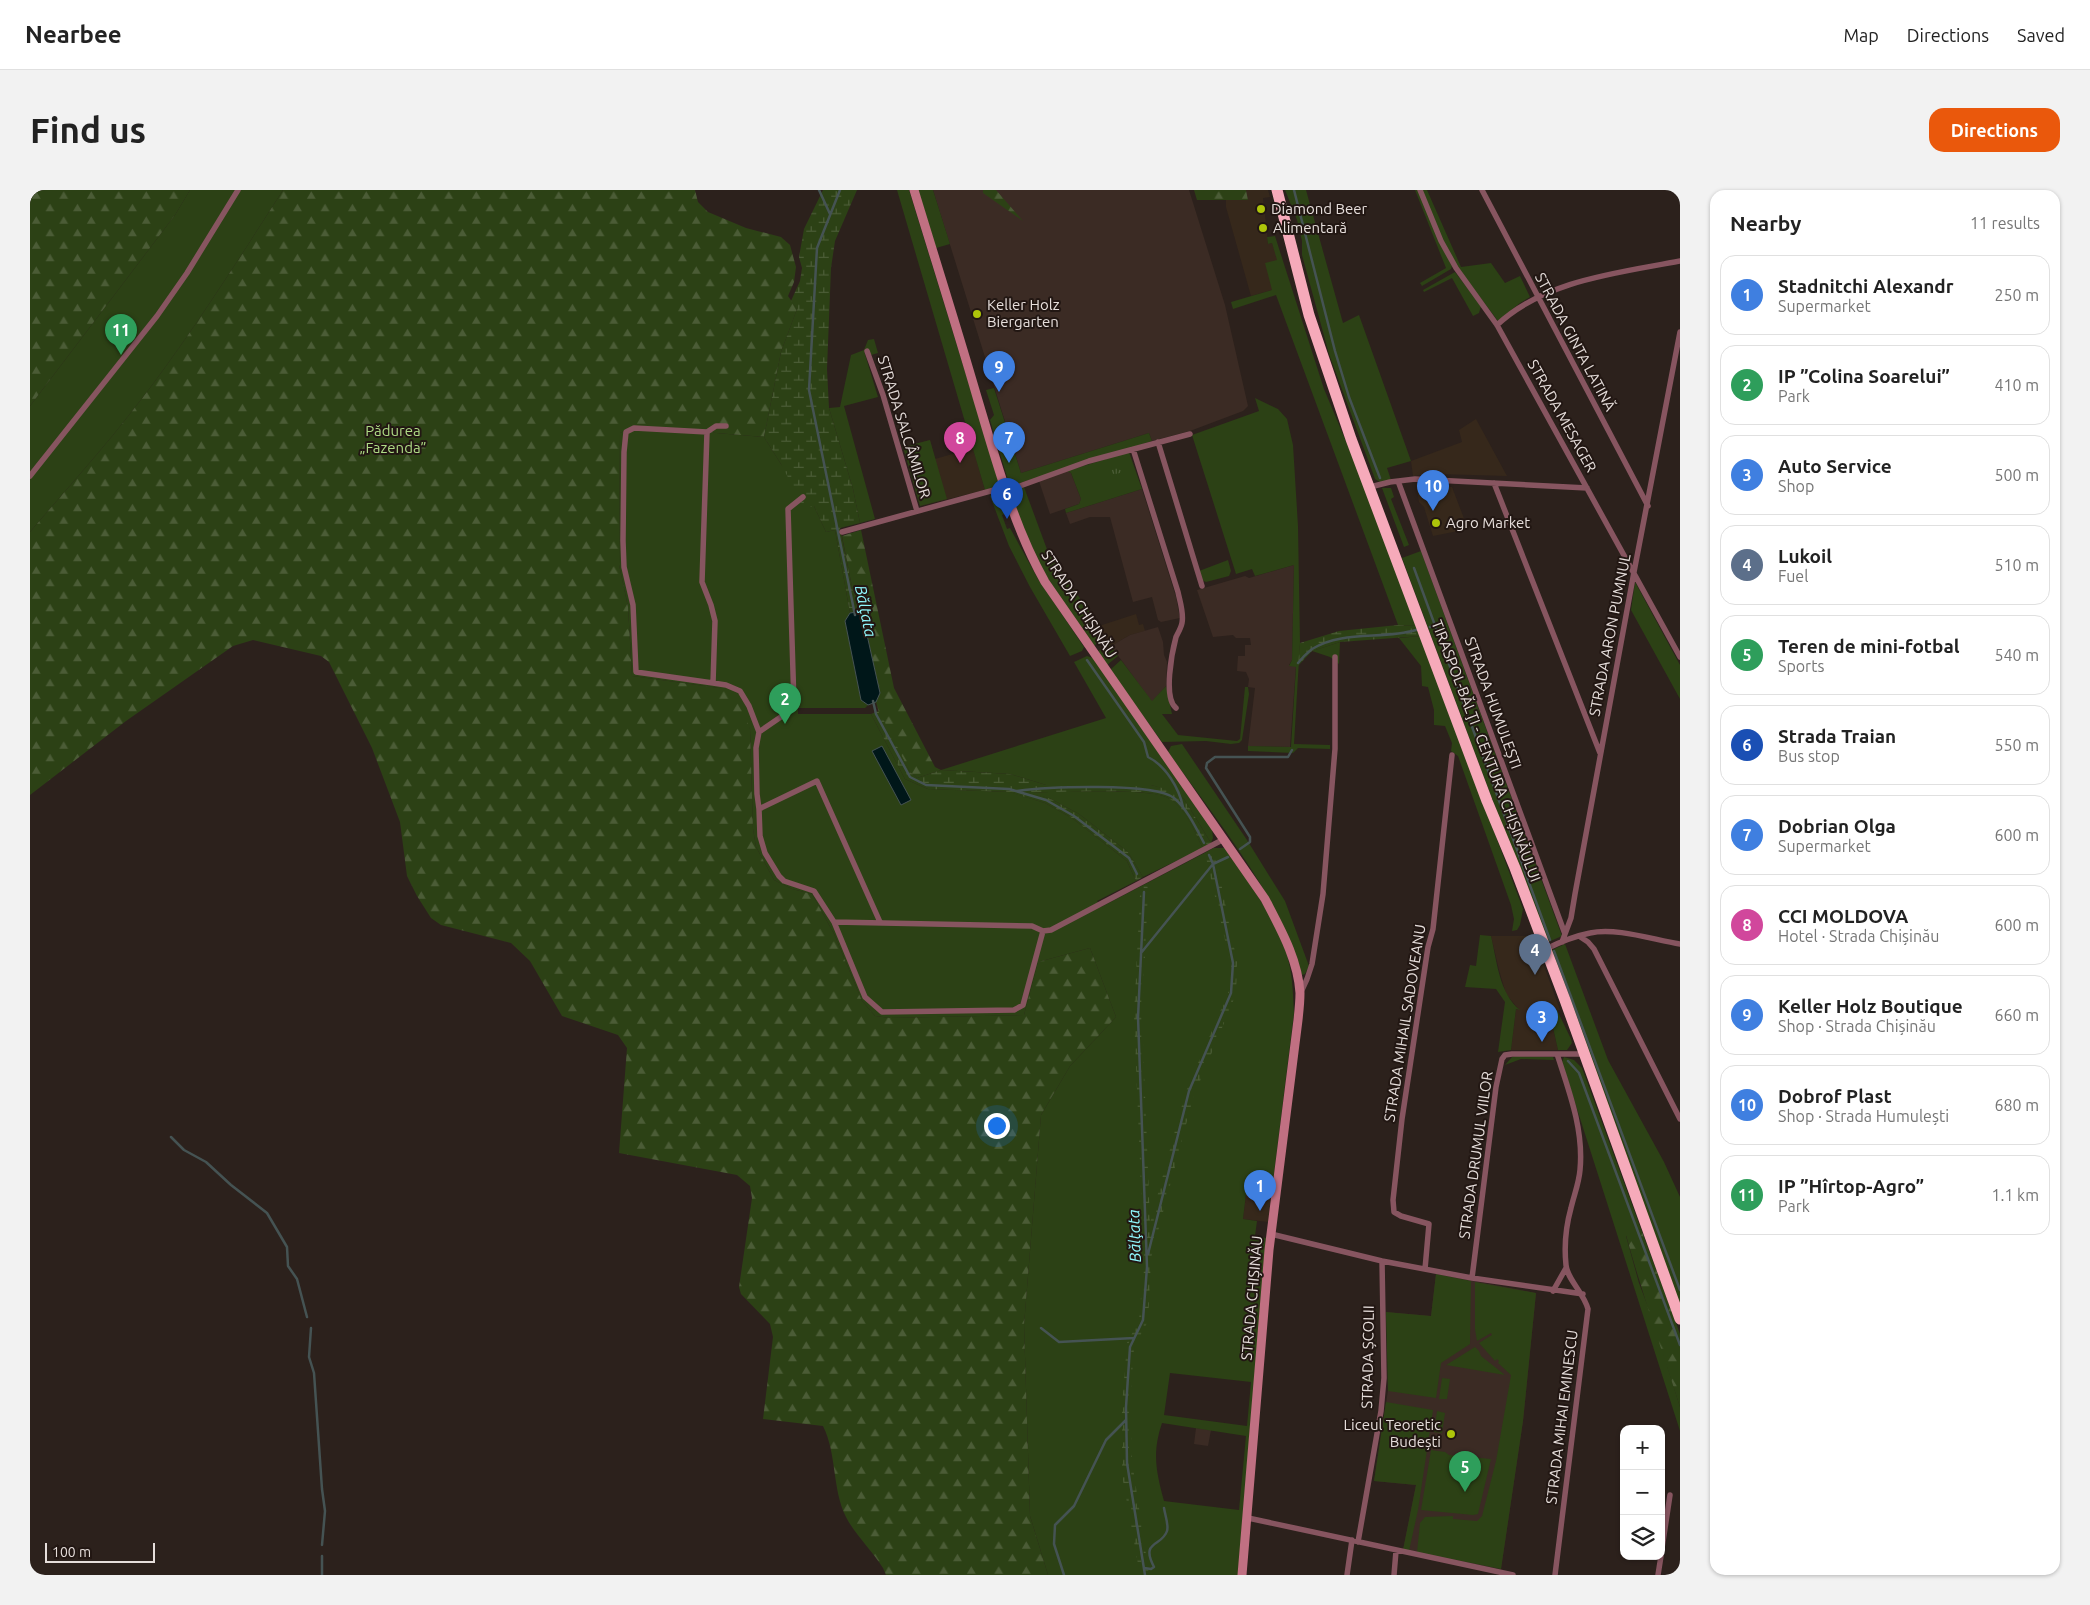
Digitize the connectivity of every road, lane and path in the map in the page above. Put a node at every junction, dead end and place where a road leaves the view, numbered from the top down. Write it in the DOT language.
graph roads {
  1 [pos="238,190"];
  2 [pos="914,190"];
  3 [pos="1277,190"];
  4 [pos="1420,190"];
  5 [pos="1482,190"];
  6 [pos="1680,261"];
  7 [pos="1537,297"];
  8 [pos="1497,325"];
  9 [pos="1680,332"];
  10 [pos="867,351"];
  11 [pos="726,426"];
  12 [pos="706,432"];
  13 [pos="1190,434"];
  14 [pos="1158,442"];
  15 [pos="1133,449"];
  16 [pos="30,476"];
  17 [pos="1398,480"];
  18 [pos="1494,482"];
  19 [pos="1370,488"];
  20 [pos="1587,488"];
  21 [pos="1006,489"];
  22 [pos="803,497"];
  23 [pos="1648,506"];
  24 [pos="917,511"];
  25 [pos="842,532"];
  26 [pos="1634,572"];
  27 [pos="1202,586"];
  28 [pos="1335,657"];
  29 [pos="1680,657"];
  30 [pos="713,682"];
  31 [pos="1176,708"];
  32 [pos="759,732"];
  33 [pos="1600,754"];
  34 [pos="1452,755"];
  35 [pos="759,809"];
  36 [pos="1224,839"];
  37 [pos="834,922"];
  38 [pos="880,922"];
  39 [pos="1043,931"];
  40 [pos="1565,934"];
  41 [pos="1579,936"];
  42 [pos="1562,942"];
  43 [pos="1680,944"];
  44 [pos="1546,948"];
  45 [pos="1300,993"];
  46 [pos="1557,1054"];
  47 [pos="1584,1054"];
  48 [pos="1680,1119"];
  49 [pos="1271,1234"];
  50 [pos="1382,1261"];
  51 [pos="1566,1268"];
  52 [pos="1425,1269"];
  53 [pos="1472,1278"];
  54 [pos="1553,1290"];
  55 [pos="1582,1294"];
  56 [pos="1680,1319"];
  57 [pos="1670,1495"];
  58 [pos="1248,1518"];
  59 [pos="1665,1529"];
  60 [pos="1355,1541"];
  61 [pos="1396,1551"];
  62 [pos="1660,1560"];
  63 [pos="1489,1573"];
  64 [pos="1242,1575"];
  65 [pos="1347,1575"];
  66 [pos="1394,1575"];
  67 [pos="1513,1575"];
  68 [pos="1555,1575"];
  69 [pos="1658,1575"];
  1 -- 16 [label="street"];
  2 -- 21 [label="street, STRADA CHIȘINĂU"];
  3 -- 19 [label="highway, TIRASPOL-BĂLŢI - CENTURA CHIȘINĂULUI"];
  4 -- 8 [label="street, STRADA MESAGER"];
  5 -- 7 [label="street, STRADA GINTA LATINĂ"];
  6 -- 7 [label="street"];
  7 -- 8 [label="street"];
  7 -- 23 [label="street, STRADA GINTA LATINĂ"];
  8 -- 20 [label="street, STRADA MESAGER"];
  9 -- 23 [label="street, STRADA ARON PUMNUL"];
  10 -- 24 [label="street, STRADA SALCÂMILOR"];
  11 -- 12 [label="street"];
  12 -- 30 [label="street"];
  12 -- 30 [label="street"];
  13 -- 14 [label="street, STRADA SALCÂMILOR"];
  14 -- 15 [label="street, STRADA SALCÂMILOR"];
  14 -- 27 [label="street"];
  15 -- 21 [label="street, STRADA SALCÂMILOR"];
  15 -- 31 [label="street"];
  17 -- 18 [label="street"];
  17 -- 19 [label="street"];
  17 -- 40 [label="street, STRADA HUMULEȘTI"];
  18 -- 20 [label="street"];
  18 -- 33 [label="street"];
  19 -- 44 [label="highway, TIRASPOL-BĂLŢI - CENTURA CHIȘINĂULUI"];
  20 -- 26 [label="street, STRADA MESAGER"];
  21 -- 24 [label="street, STRADA SALCÂMILOR"];
  21 -- 36 [label="street, STRADA CHIȘINĂU"];
  22 -- 32 [label="street"];
  23 -- 26 [label="street, STRADA ARON PUMNUL"];
  24 -- 25 [label="street, STRADA SALCÂMILOR"];
  26 -- 29 [label="street, STRADA MESAGER"];
  26 -- 33 [label="street, STRADA ARON PUMNUL"];
  28 -- 45 [label="street, STRADA CHIȘINĂU"];
  30 -- 32 [label="street"];
  32 -- 35 [label="street"];
  33 -- 40 [label="street, STRADA ARON PUMNUL"];
  34 -- 52 [label="street, STRADA MIHAIL SADOVEANU"];
  35 -- 37 [label="street"];
  35 -- 38 [label="street"];
  36 -- 39 [label="street"];
  36 -- 45 [label="street, STRADA CHIȘINĂU"];
  37 -- 38 [label="street"];
  37 -- 39 [label="street"];
  38 -- 39 [label="street"];
  40 -- 42 [label="street, STRADA ARON PUMNUL"];
  41 -- 42 [label="street"];
  41 -- 43 [label="street"];
  41 -- 48 [label="street"];
  42 -- 44 [label="street"];
  44 -- 47 [label="highway, TIRASPOL-BĂLŢI - CENTURA CHIȘINĂULUI"];
  45 -- 49 [label="street, STRADA CHIȘINĂU"];
  46 -- 47 [label="street, STRADA DRUMUL VIILOR"];
  46 -- 51 [label="street"];
  46 -- 53 [label="street, STRADA DRUMUL VIILOR"];
  47 -- 56 [label="highway, TIRASPOL-BĂLŢI - CENTURA CHIȘINĂULUI"];
  49 -- 50 [label="street"];
  49 -- 58 [label="street, STRADA CHIȘINĂU"];
  50 -- 52 [label="street"];
  50 -- 60 [label="street, STRADA ȘCOLII"];
  51 -- 54 [label="street"];
  51 -- 55 [label="street, STRADA MIHAI EMINESCU"];
  52 -- 53 [label="street"];
  53 -- 54 [label="street"];
  54 -- 55 [label="street"];
  55 -- 68 [label="street, STRADA MIHAI EMINESCU"];
  57 -- 59 [label="street"];
  58 -- 60 [label="street"];
  58 -- 64 [label="street, STRADA CHIȘINĂU"];
  60 -- 61 [label="street"];
  60 -- 65 [label="street, STRADA ȘCOLII"];
  61 -- 63 [label="street"];
  61 -- 66 [label="street"];
  62 -- 69 [label="street"];
  63 -- 67 [label="street"];
}
